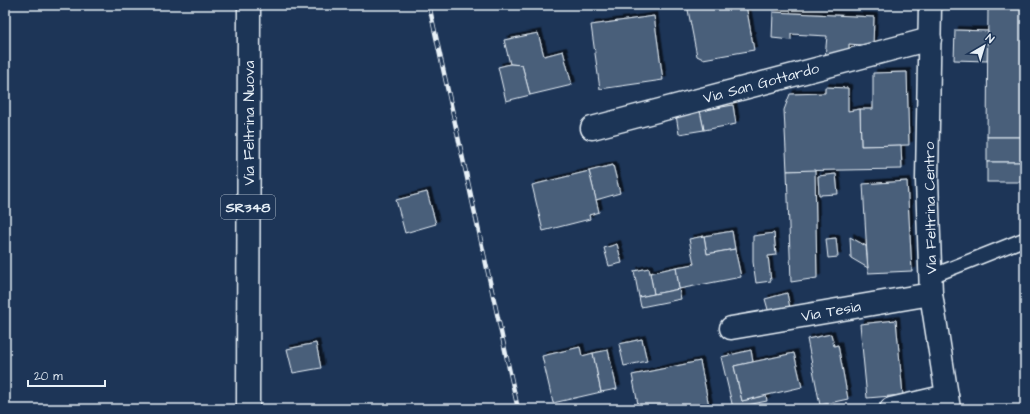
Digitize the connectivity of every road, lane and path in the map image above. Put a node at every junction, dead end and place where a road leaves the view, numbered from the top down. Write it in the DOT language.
graph roads {
  1 [pos="249,5"];
  2 [pos="930,5"];
  3 [pos="930,39"];
  4 [pos="592,128"];
  5 [pos="1025,239"];
  6 [pos="932,285"];
  7 [pos="731,328"];
  8 [pos="948,402"];
  9 [pos="248,409"];
  10 [pos="891,409"];
  1 -- 9 [label="main road, Via Feltrina Nuova / SR348"];
  2 -- 3 [label="main road, Via Feltrina Centro"];
  3 -- 4 [label="main road, Via San Gottardo"];
  3 -- 6 [label="main road, Via Feltrina Centro"];
  5 -- 6 [label="lane"];
  6 -- 7 [label="main road, Via Tesia"];
  6 -- 8 [label="main road, Via Feltrina Centro"];
  8 -- 10 [label="main road"];
}
